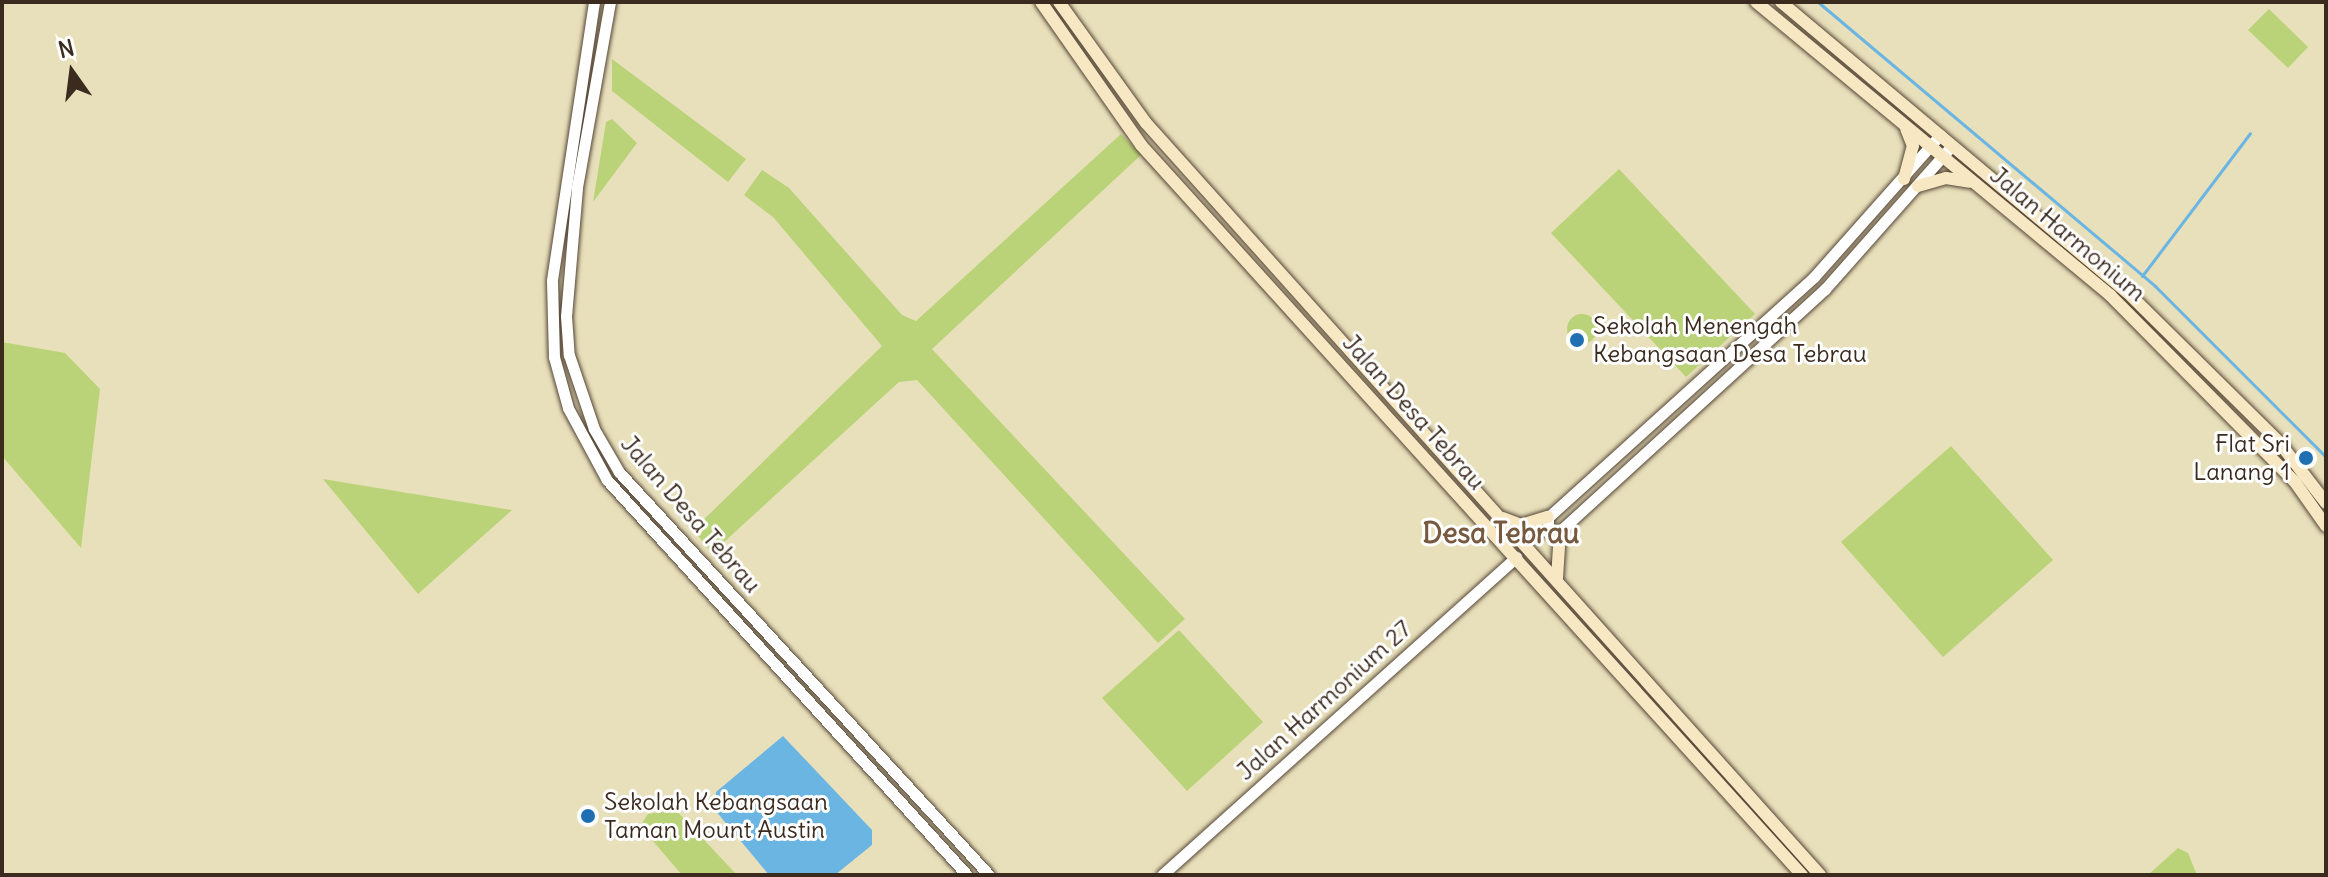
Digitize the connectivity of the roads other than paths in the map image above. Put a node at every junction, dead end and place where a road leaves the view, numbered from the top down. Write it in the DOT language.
graph roads {
  1 [pos="594,2"];
  2 [pos="610,2"];
  3 [pos="1041,2"];
  4 [pos="1059,2"];
  5 [pos="1756,2"];
  6 [pos="1781,2"];
  7 [pos="1905,126"];
  8 [pos="1940,135"];
  9 [pos="1951,146"];
  10 [pos="1930,147"];
  11 [pos="1942,157"];
  12 [pos="1904,179"];
  13 [pos="1973,183"];
  14 [pos="1918,186"];
  15 [pos="2326,503"];
  16 [pos="660,515"];
  17 [pos="1497,515"];
  18 [pos="1548,517"];
  19 [pos="648,526"];
  20 [pos="2326,526"];
  21 [pos="1560,531"];
  22 [pos="1516,557"];
  23 [pos="1557,580"];
  24 [pos="967,875"];
  25 [pos="989,875"];
  26 [pos="1162,875"];
  27 [pos="1802,875"];
  28 [pos="1820,875"];
  1 -- 19 [label="street, Jalan Desa Tebrau"];
  2 -- 16 [label="street, Jalan Desa Tebrau"];
  3 -- 22 [label="main road, Jalan Desa Tebrau"];
  4 -- 17 [label="main road, Jalan Desa Tebrau"];
  5 -- 7 [label="main road, Jalan Harmonium"];
  6 -- 8 [label="main road, Jalan Harmonium"];
  7 -- 10 [label="main road, Jalan Harmonium"];
  7 -- 12 [label="main road"];
  8 -- 9 [label="main road, Jalan Harmonium"];
  8 -- 10 [label="street"];
  9 -- 11 [label="street"];
  9 -- 15 [label="main road, Jalan Harmonium"];
  10 -- 11 [label="main road, Jalan Harmonium"];
  10 -- 12 [label="street"];
  11 -- 13 [label="main road, Jalan Harmonium"];
  11 -- 14 [label="street"];
  12 -- 18 [label="street"];
  13 -- 14 [label="main road"];
  13 -- 20 [label="main road, Jalan Harmonium"];
  14 -- 21 [label="street"];
  16 -- 19 [label="street"];
  16 -- 25 [label="street, Jalan Desa Tebrau"];
  17 -- 18 [label="main road"];
  17 -- 23 [label="main road, Jalan Desa Tebrau"];
  18 -- 21 [label="street"];
  19 -- 24 [label="street, Jalan Desa Tebrau"];
  21 -- 23 [label="main road"];
  22 -- 26 [label="street, Jalan Harmonium 27"];
  22 -- 27 [label="main road, Jalan Desa Tebrau"];
  23 -- 28 [label="main road, Jalan Desa Tebrau"];
}
